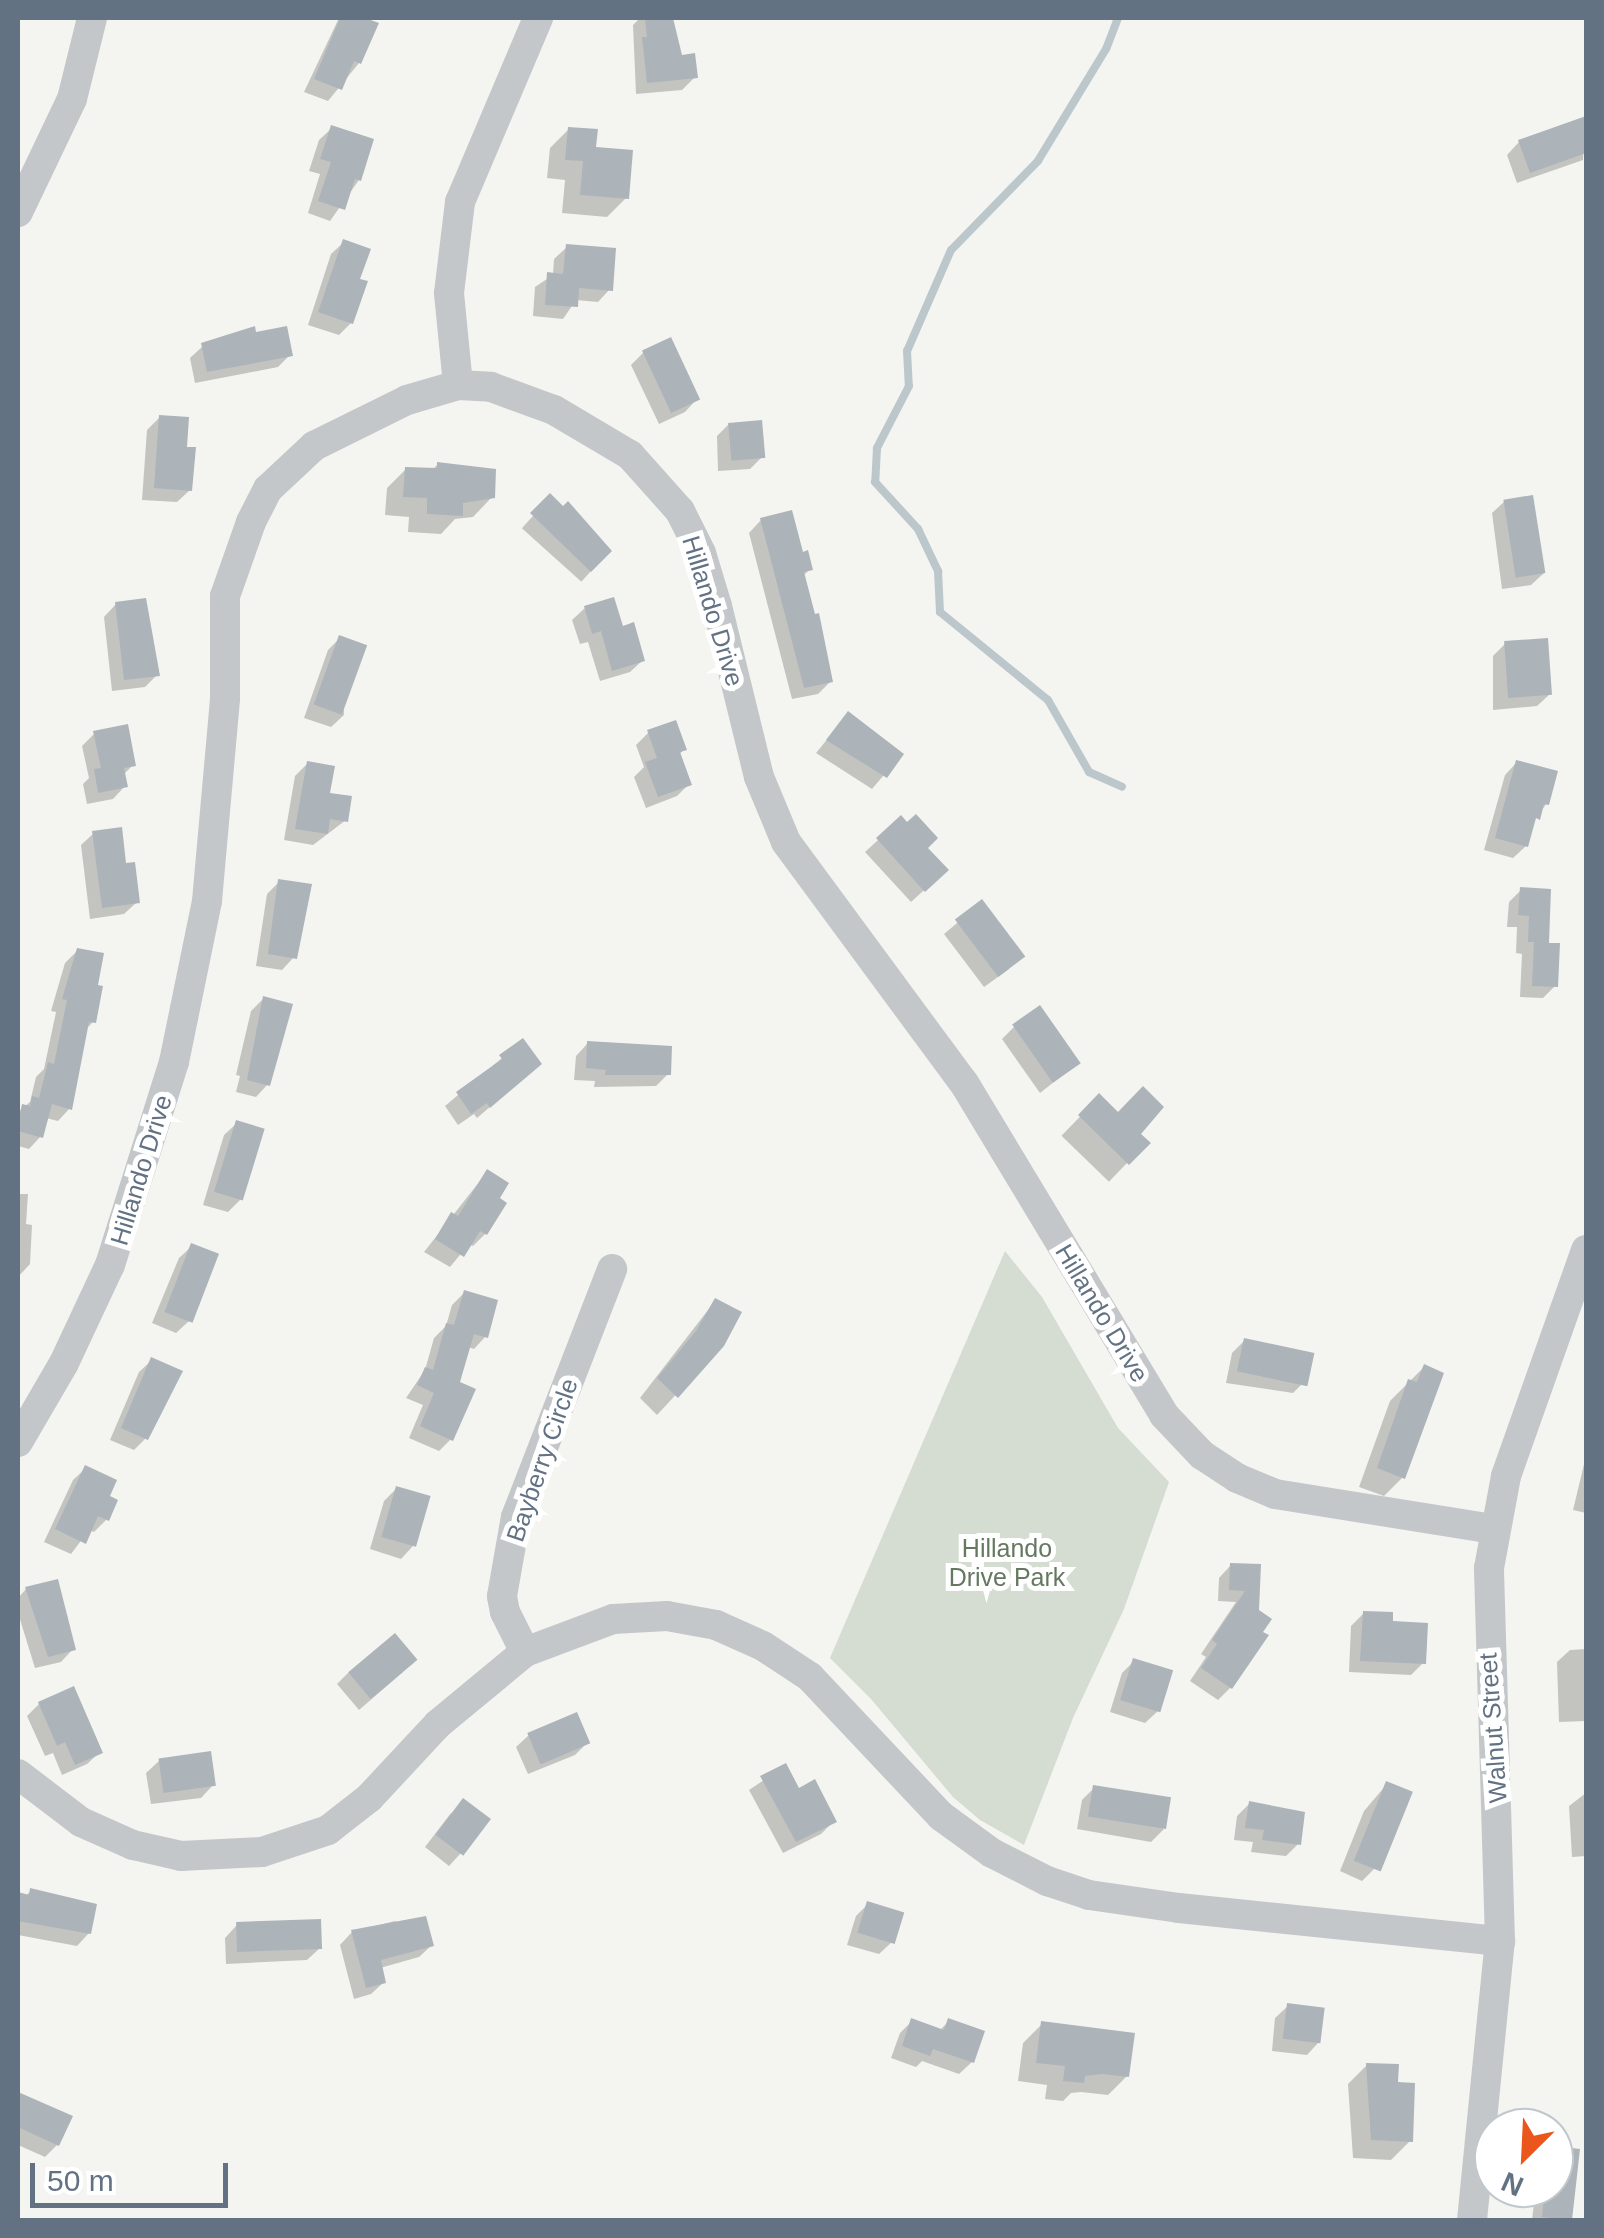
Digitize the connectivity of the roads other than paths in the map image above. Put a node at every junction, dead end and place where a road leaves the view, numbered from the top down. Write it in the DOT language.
graph roads {
  1 [pos="92,18"];
  2 [pos="538,18"];
  3 [pos="18,212"];
  4 [pos="458,385"];
  5 [pos="1586,1250"];
  6 [pos="612,1270"];
  7 [pos="18,1442"];
  8 [pos="1494,1529"];
  9 [pos="525,1652"];
  10 [pos="18,1774"];
  11 [pos="1500,1941"];
  12 [pos="1472,2220"];
  1 -- 3 [label="street"];
  2 -- 4 [label="street"];
  4 -- 7 [label="street, Hillando Drive"];
  4 -- 8 [label="street, Hillando Drive"];
  5 -- 8 [label="street, Walnut Street"];
  6 -- 9 [label="street, Bayberry Circle"];
  8 -- 11 [label="street, Walnut Street"];
  9 -- 10 [label="street"];
  9 -- 11 [label="street"];
  11 -- 12 [label="street, Walnut Street"];
}
